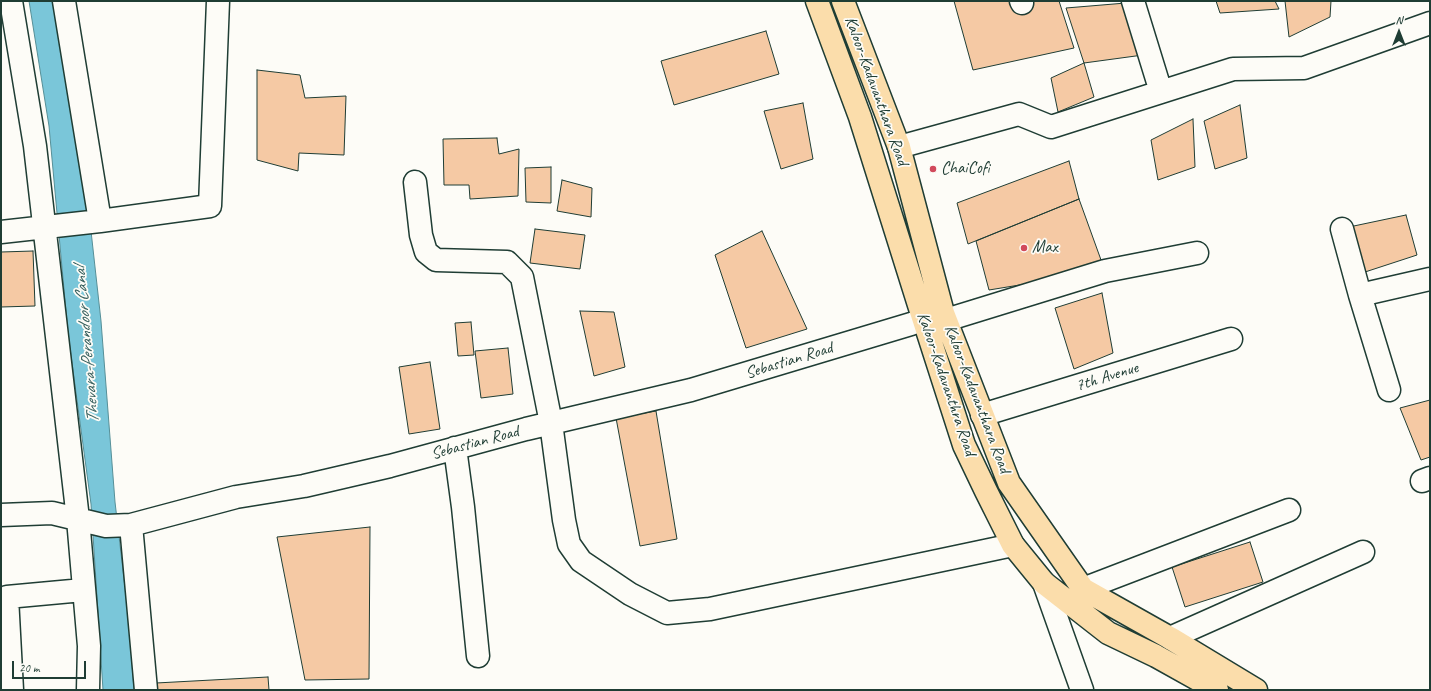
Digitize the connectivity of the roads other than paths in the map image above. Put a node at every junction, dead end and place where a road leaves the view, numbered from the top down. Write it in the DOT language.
graph roads {
  1 [pos="11,1"];
  2 [pos="64,1"];
  3 [pos="218,1"];
  4 [pos="817,1"];
  5 [pos="843,1"];
  6 [pos="1133,1"];
  7 [pos="1430,23"];
  8 [pos="1161,92"];
  9 [pos="899,148"];
  10 [pos="415,182"];
  11 [pos="95,221"];
  12 [pos="51,226"];
  13 [pos="1342,229"];
  14 [pos="1,232"];
  15 [pos="1197,253"];
  16 [pos="1430,280"];
  17 [pos="1360,295"];
  18 [pos="938,318"];
  19 [pos="1231,339"];
  20 [pos="1389,390"];
  21 [pos="982,415"];
  22 [pos="551,423"];
  23 [pos="455,448"];
  24 [pos="1289,510"];
  25 [pos="1,515"];
  26 [pos="83,521"];
  27 [pos="126,526"];
  28 [pos="1013,545"];
  29 [pos="1363,552"];
  30 [pos="1044,583"];
  31 [pos="1083,589"];
  32 [pos="83,590"];
  33 [pos="4,597"];
  34 [pos="1170,638"];
  35 [pos="478,656"];
  36 [pos="12,690"];
  37 [pos="88,690"];
  38 [pos="146,690"];
  39 [pos="1082,690"];
  40 [pos="1217,690"];
  41 [pos="1256,690"];
  1 -- 12 [label="street"];
  2 -- 11 [label="street"];
  3 -- 11 [label="street"];
  4 -- 18 [label="main road, Kaloor-Kadavanthra Road"];
  5 -- 9 [label="main road, Kaloor-Kadavanthara Road"];
  6 -- 8 [label="street"];
  7 -- 8 [label="street"];
  8 -- 9 [label="street"];
  9 -- 18 [label="main road, Kaloor-Kadavanthara Road"];
  10 -- 22 [label="street"];
  11 -- 12 [label="street"];
  12 -- 14 [label="street"];
  12 -- 26 [label="street"];
  13 -- 17 [label="street"];
  15 -- 18 [label="street, Sebastian Road"];
  16 -- 17 [label="street"];
  17 -- 20 [label="street"];
  18 -- 21 [label="main road, Kaloor-Kadavanthara Road"];
  18 -- 22 [label="street, Sebastian Road"];
  18 -- 28 [label="main road, Kaloor-Kadavanthra Road"];
  19 -- 21 [label="street, 7th Avenue"];
  21 -- 31 [label="main road, Kaloor-Kadavanthara Road"];
  22 -- 23 [label="street, Sebastian Road"];
  22 -- 28 [label="street"];
  23 -- 27 [label="street, Sebastian Road"];
  23 -- 35 [label="street"];
  24 -- 31 [label="street"];
  25 -- 26 [label="street, Sebastian Road"];
  26 -- 27 [label="street, Sebastian Road"];
  26 -- 32 [label="street"];
  27 -- 38 [label="street"];
  28 -- 30 [label="main road, Kaloor-Kadavanthra Road"];
  29 -- 34 [label="street"];
  30 -- 39 [label="street"];
  30 -- 40 [label="main road, Kaloor-Kadavanthra Road"];
  31 -- 34 [label="main road, Kaloor-Kadavanthara Road"];
  32 -- 33 [label="street"];
  32 -- 37 [label="street"];
  33 -- 36 [label="street"];
  34 -- 41 [label="main road, Kaloor-Kadavanthara Road"];
}
